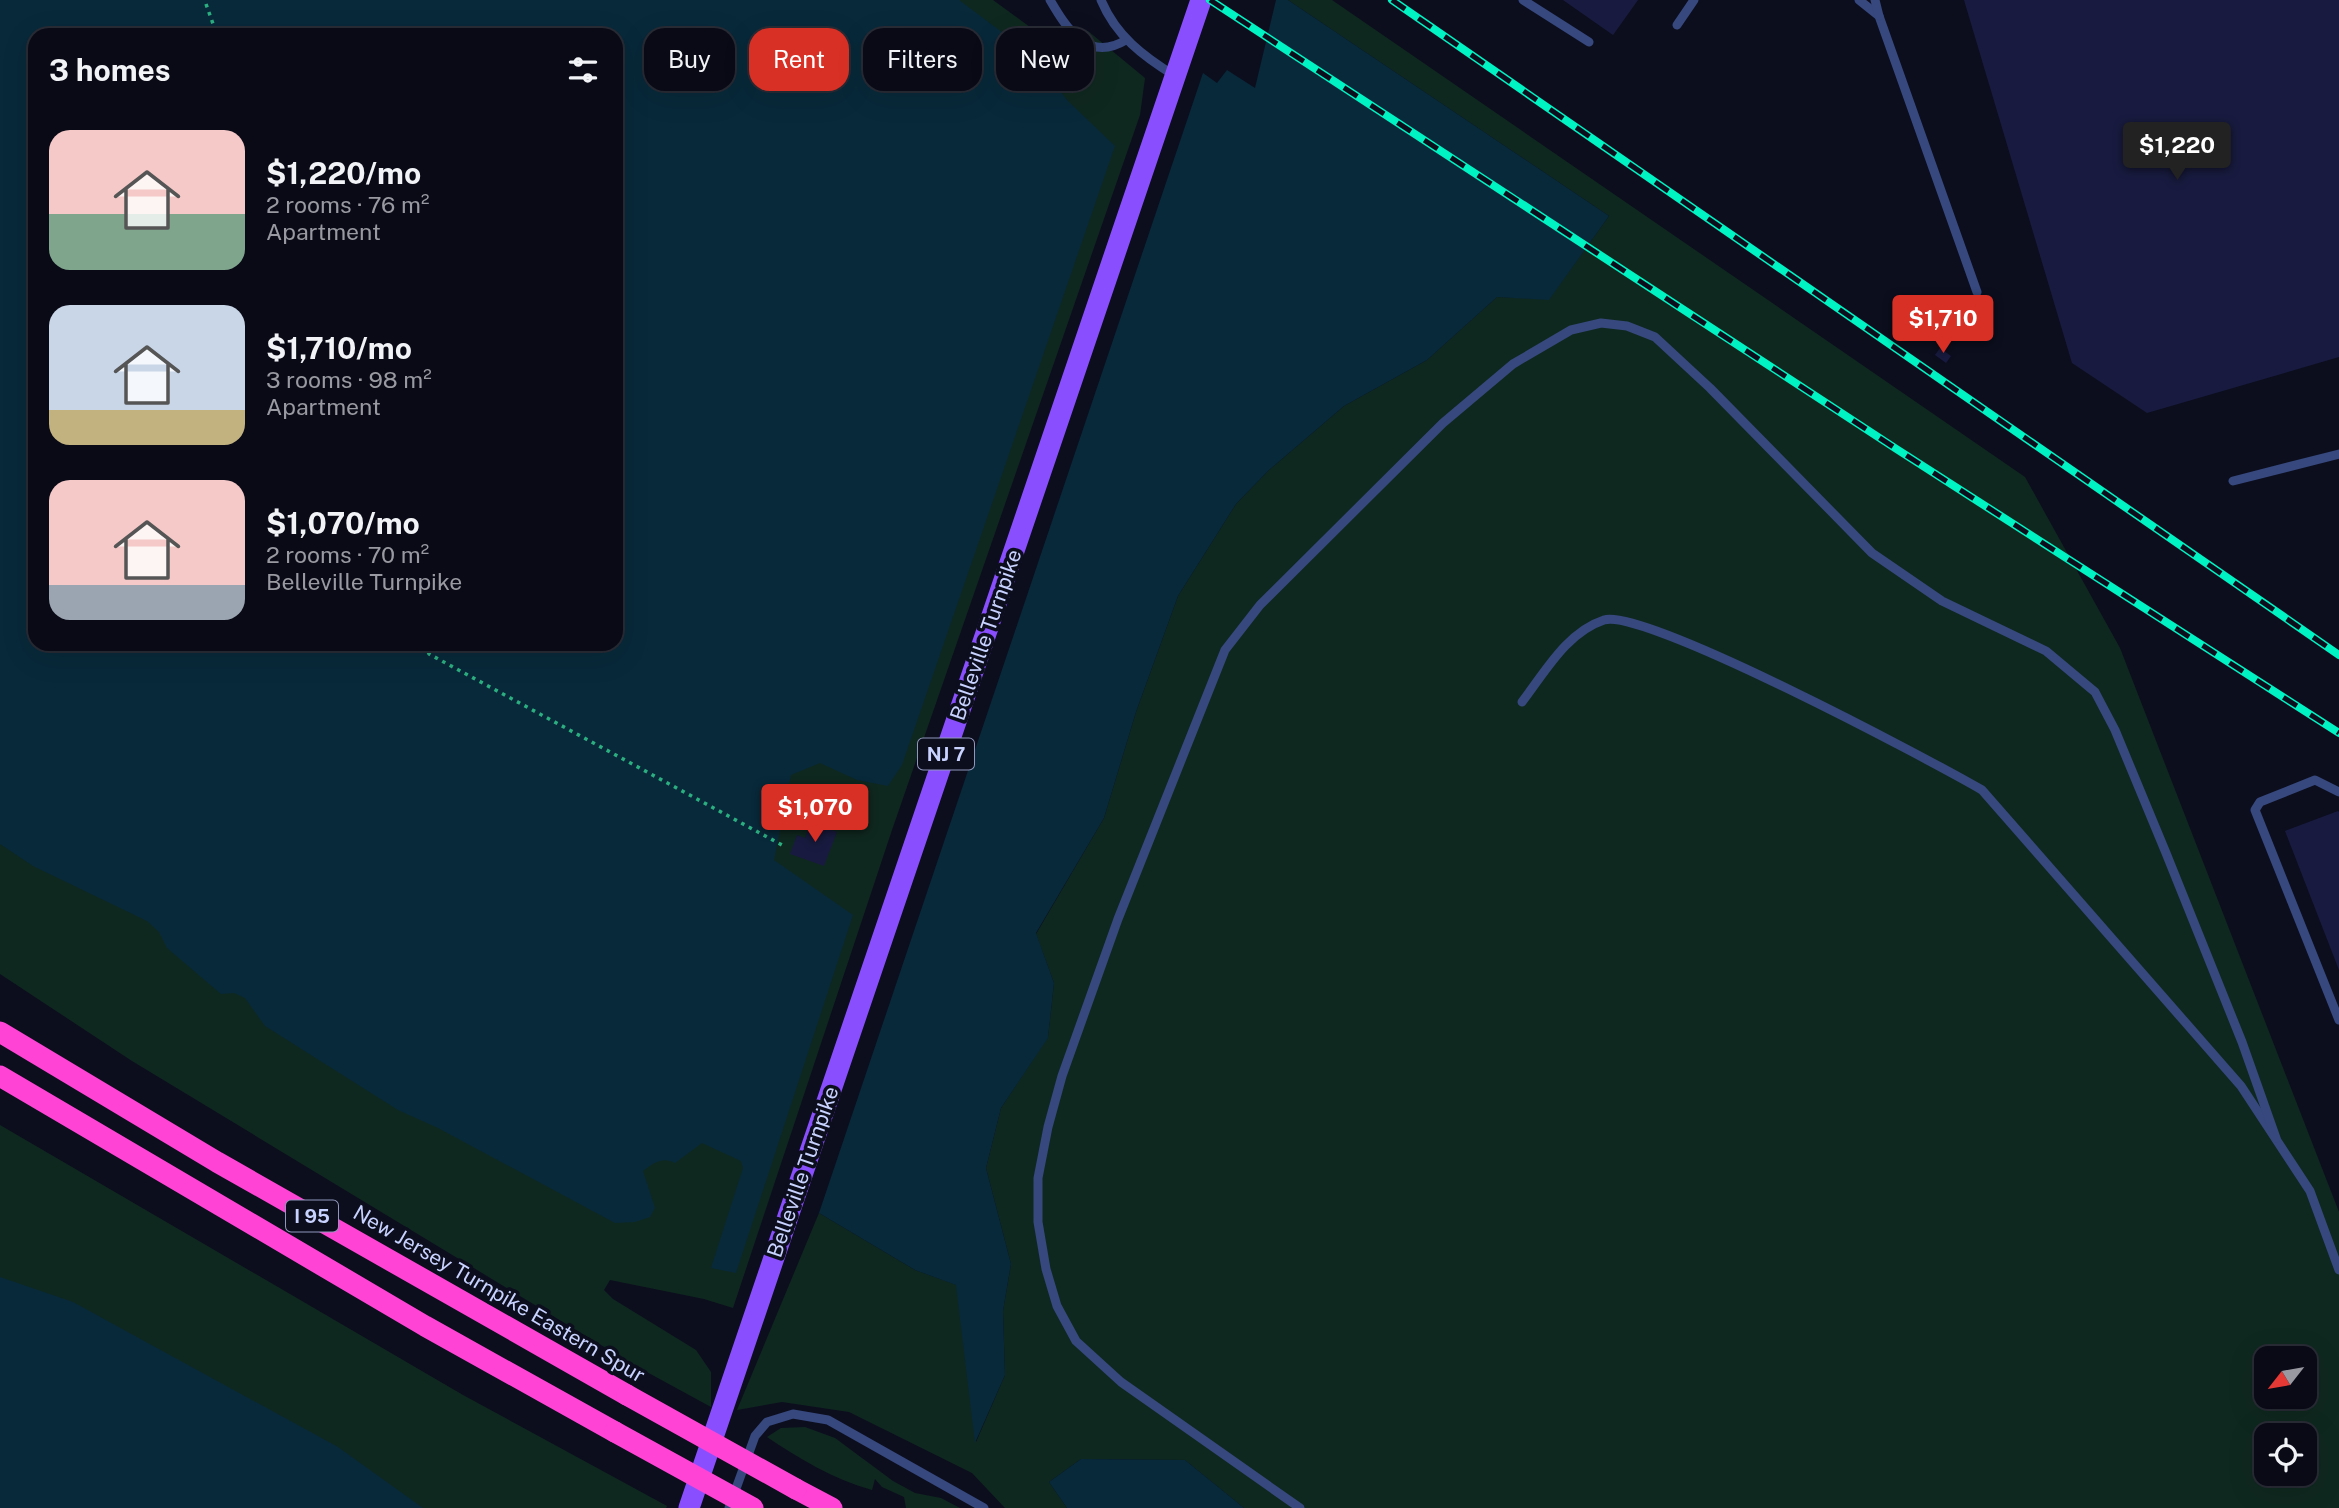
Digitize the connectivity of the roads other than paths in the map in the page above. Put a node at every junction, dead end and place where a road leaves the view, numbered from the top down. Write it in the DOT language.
graph roads {
  1 [pos="1050,0"];
  2 [pos="1101,0"];
  3 [pos="1201,0"];
  4 [pos="1523,0"];
  5 [pos="1694,0"];
  6 [pos="1859,0"];
  7 [pos="1875,0"];
  8 [pos="1879,16"];
  9 [pos="1677,25"];
  10 [pos="1126,40"];
  11 [pos="1589,42"];
  12 [pos="1175,76"];
  13 [pos="1977,292"];
  14 [pos="2339,454"];
  15 [pos="2233,481"];
  16 [pos="1522,702"];
  17 [pos="2339,792"];
  18 [pos="2339,1020"];
  19 [pos="0,1032"];
  20 [pos="0,1076"];
  21 [pos="2276,1138"];
  22 [pos="2339,1270"];
  23 [pos="689,1508"];
  24 [pos="729,1508"];
  25 [pos="753,1508"];
  26 [pos="832,1508"];
  27 [pos="984,1508"];
  28 [pos="1300,1508"];
  1 -- 10 [label="lane"];
  2 -- 10 [label="lane"];
  3 -- 12 [label="main road, Belleville Turnpike / NJ 7"];
  4 -- 11 [label="lane"];
  5 -- 9 [label="lane"];
  6 -- 8 [label="lane"];
  7 -- 8 [label="lane"];
  8 -- 13 [label="lane"];
  10 -- 12 [label="lane"];
  12 -- 23 [label="main road, Belleville Turnpike / NJ 7"];
  14 -- 15 [label="lane"];
  16 -- 21 [label="lane"];
  17 -- 18 [label="lane"];
  19 -- 26 [label="highway, New Jersey Turnpike Eastern Spur / I 95, bridge"];
  20 -- 25 [label="highway, I 95, bridge"];
  21 -- 22 [label="lane"];
  21 -- 28 [label="lane"];
  24 -- 27 [label="lane"];
}
